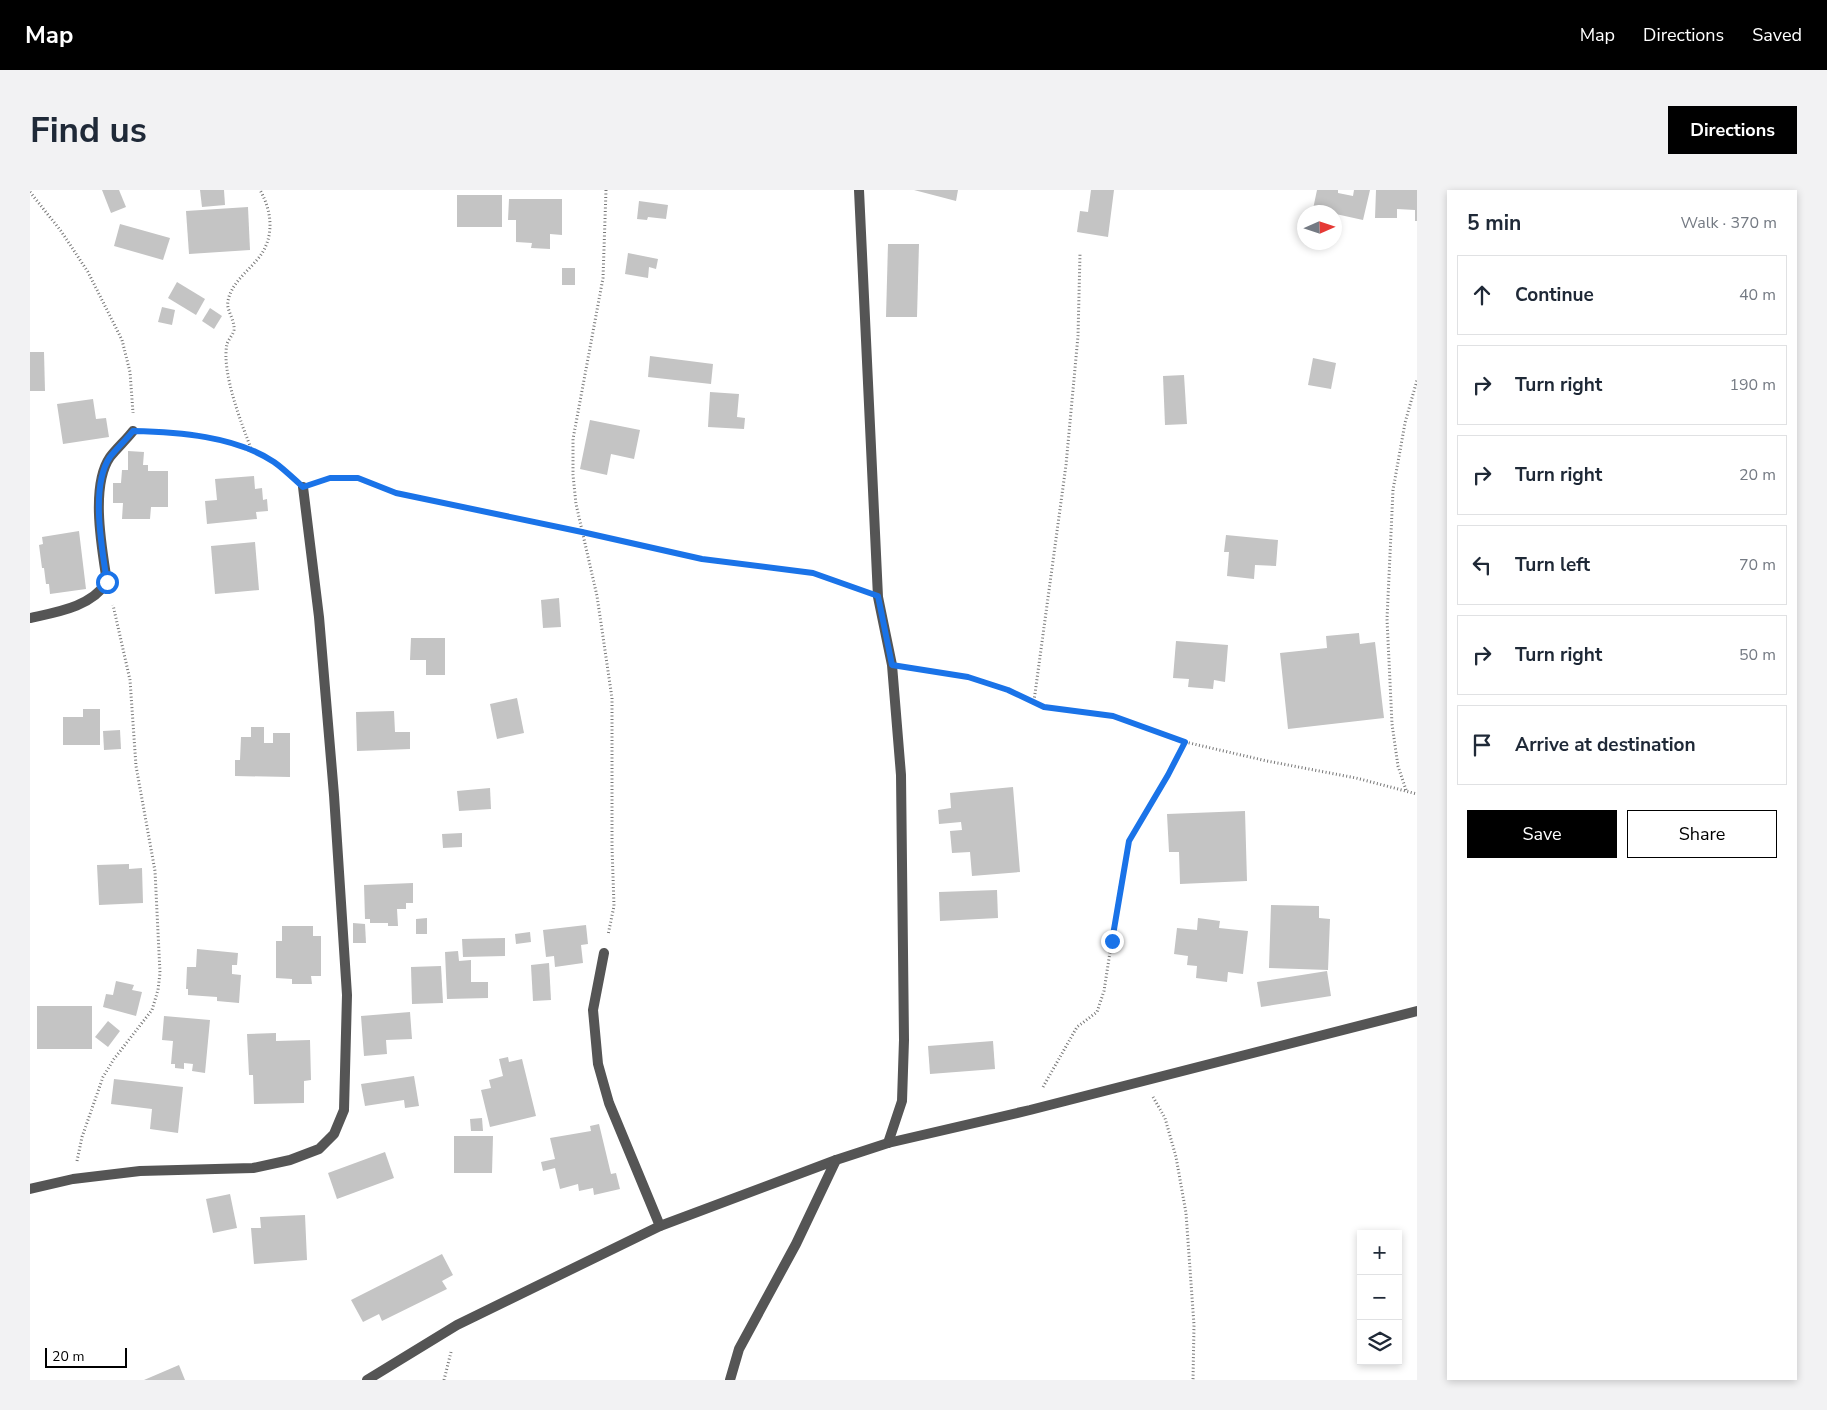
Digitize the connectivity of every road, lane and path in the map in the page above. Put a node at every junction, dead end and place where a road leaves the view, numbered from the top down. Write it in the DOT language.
graph roads {
  1 [pos="260,190"];
  2 [pos="606,190"];
  3 [pos="859,190"];
  4 [pos="30,192"];
  5 [pos="1080,254"];
  6 [pos="1417,380"];
  7 [pos="133,431"];
  8 [pos="252,451"];
  9 [pos="303,487"];
  10 [pos="582,532"];
  11 [pos="107,582"];
  12 [pos="878,596"];
  13 [pos="30,618"];
  14 [pos="892,665"];
  15 [pos="1034,701"];
  16 [pos="1185,742"];
  17 [pos="1406,791"];
  18 [pos="1417,794"];
  19 [pos="604,954"];
  20 [pos="1417,1011"];
  21 [pos="1144,1081"];
  22 [pos="1030,1110"];
  23 [pos="888,1143"];
  24 [pos="836,1160"];
  25 [pos="73,1179"];
  26 [pos="30,1189"];
  27 [pos="660,1226"];
  28 [pos="367,1380"];
  29 [pos="730,1380"];
  30 [pos="1193,1380"];
  1 -- 8 [label="path"];
  2 -- 10 [label="path"];
  3 -- 12 [label="street"];
  4 -- 7 [label="path"];
  5 -- 15 [label="path"];
  6 -- 17 [label="path"];
  7 -- 8 [label="path"];
  7 -- 11 [label="street"];
  8 -- 9 [label="path"];
  9 -- 10 [label="path"];
  9 -- 25 [label="street"];
  10 -- 12 [label="path"];
  10 -- 19 [label="path"];
  11 -- 13 [label="street"];
  11 -- 25 [label="path"];
  12 -- 14 [label="street"];
  14 -- 15 [label="path"];
  14 -- 23 [label="street"];
  15 -- 16 [label="path"];
  16 -- 17 [label="path"];
  16 -- 22 [label="path"];
  17 -- 18 [label="path"];
  19 -- 27 [label="street"];
  20 -- 21 [label="street"];
  21 -- 22 [label="street"];
  21 -- 30 [label="path"];
  22 -- 23 [label="street"];
  23 -- 24 [label="street"];
  24 -- 27 [label="street"];
  24 -- 29 [label="street"];
  25 -- 26 [label="street"];
  27 -- 28 [label="street"];
}
